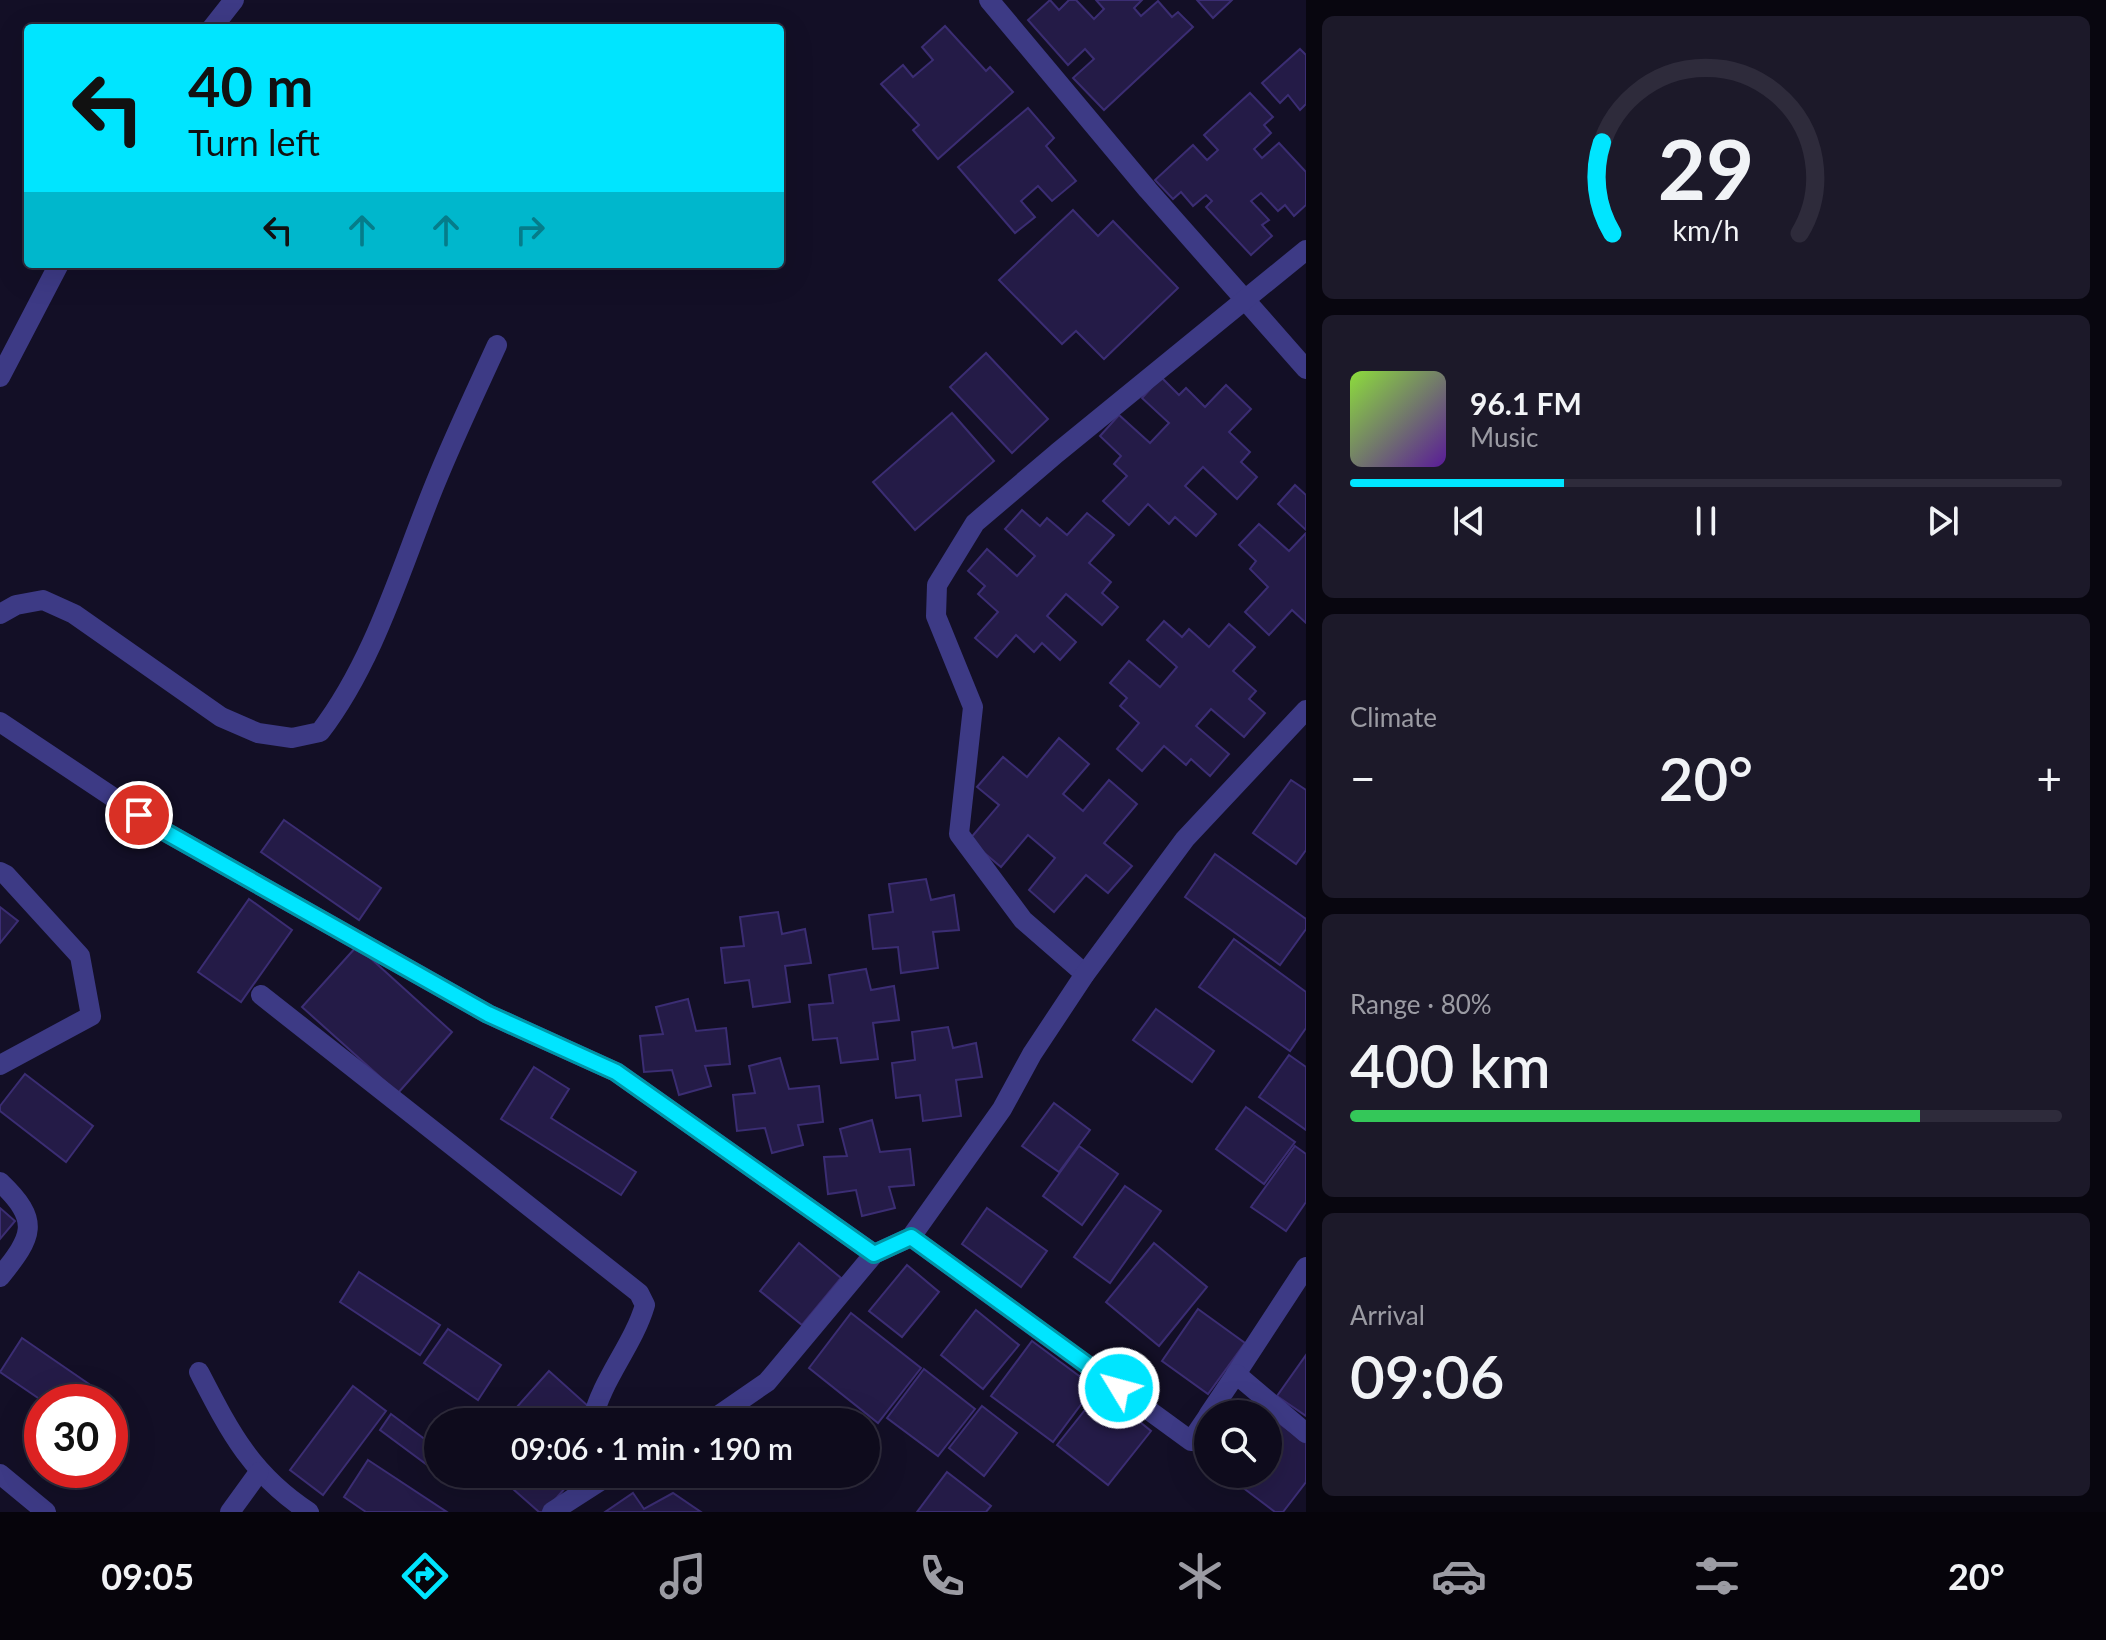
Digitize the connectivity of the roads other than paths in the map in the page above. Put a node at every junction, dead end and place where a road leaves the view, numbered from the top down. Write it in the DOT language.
graph roads {
  1 [pos="234,0"];
  2 [pos="1004,5"];
  3 [pos="215,24"];
  4 [pos="1306,250"];
  5 [pos="57,268"];
  6 [pos="1245,300"];
  7 [pos="497,345"];
  8 [pos="1306,369"];
  9 [pos="0,377"];
  10 [pos="0,614"];
  11 [pos="1306,710"];
  12 [pos="0,722"];
  13 [pos="0,872"];
  14 [pos="1085,974"];
  15 [pos="261,995"];
  16 [pos="0,1065"];
  17 [pos="0,1182"];
  18 [pos="911,1237"];
  19 [pos="874,1254"];
  20 [pos="1306,1267"];
  21 [pos="0,1277"];
  22 [pos="199,1372"];
  23 [pos="1236,1374"];
  24 [pos="1219,1400"];
  25 [pos="598,1408"];
  26 [pos="729,1408"];
  27 [pos="1306,1433"];
  28 [pos="1194,1437"];
  29 [pos="259,1472"];
  30 [pos="0,1474"];
  31 [pos="584,1488"];
  32 [pos="46,1512"];
  33 [pos="230,1512"];
  34 [pos="309,1512"];
  35 [pos="552,1512"];
  1 -- 3 [label="street"];
  2 -- 6 [label="street"];
  4 -- 6 [label="street"];
  5 -- 9 [label="street"];
  6 -- 8 [label="street"];
  6 -- 14 [label="street"];
  7 -- 10 [label="street"];
  11 -- 14 [label="street"];
  12 -- 19 [label="street"];
  13 -- 16 [label="street"];
  14 -- 18 [label="street"];
  15 -- 25 [label="street"];
  17 -- 21 [label="street"];
  18 -- 19 [label="street"];
  18 -- 28 [label="street"];
  19 -- 26 [label="street"];
  20 -- 23 [label="street"];
  22 -- 29 [label="street"];
  23 -- 24 [label="street"];
  23 -- 27 [label="street"];
  29 -- 33 [label="street"];
  29 -- 34 [label="street"];
  30 -- 32 [label="street"];
  31 -- 35 [label="street"];
}
